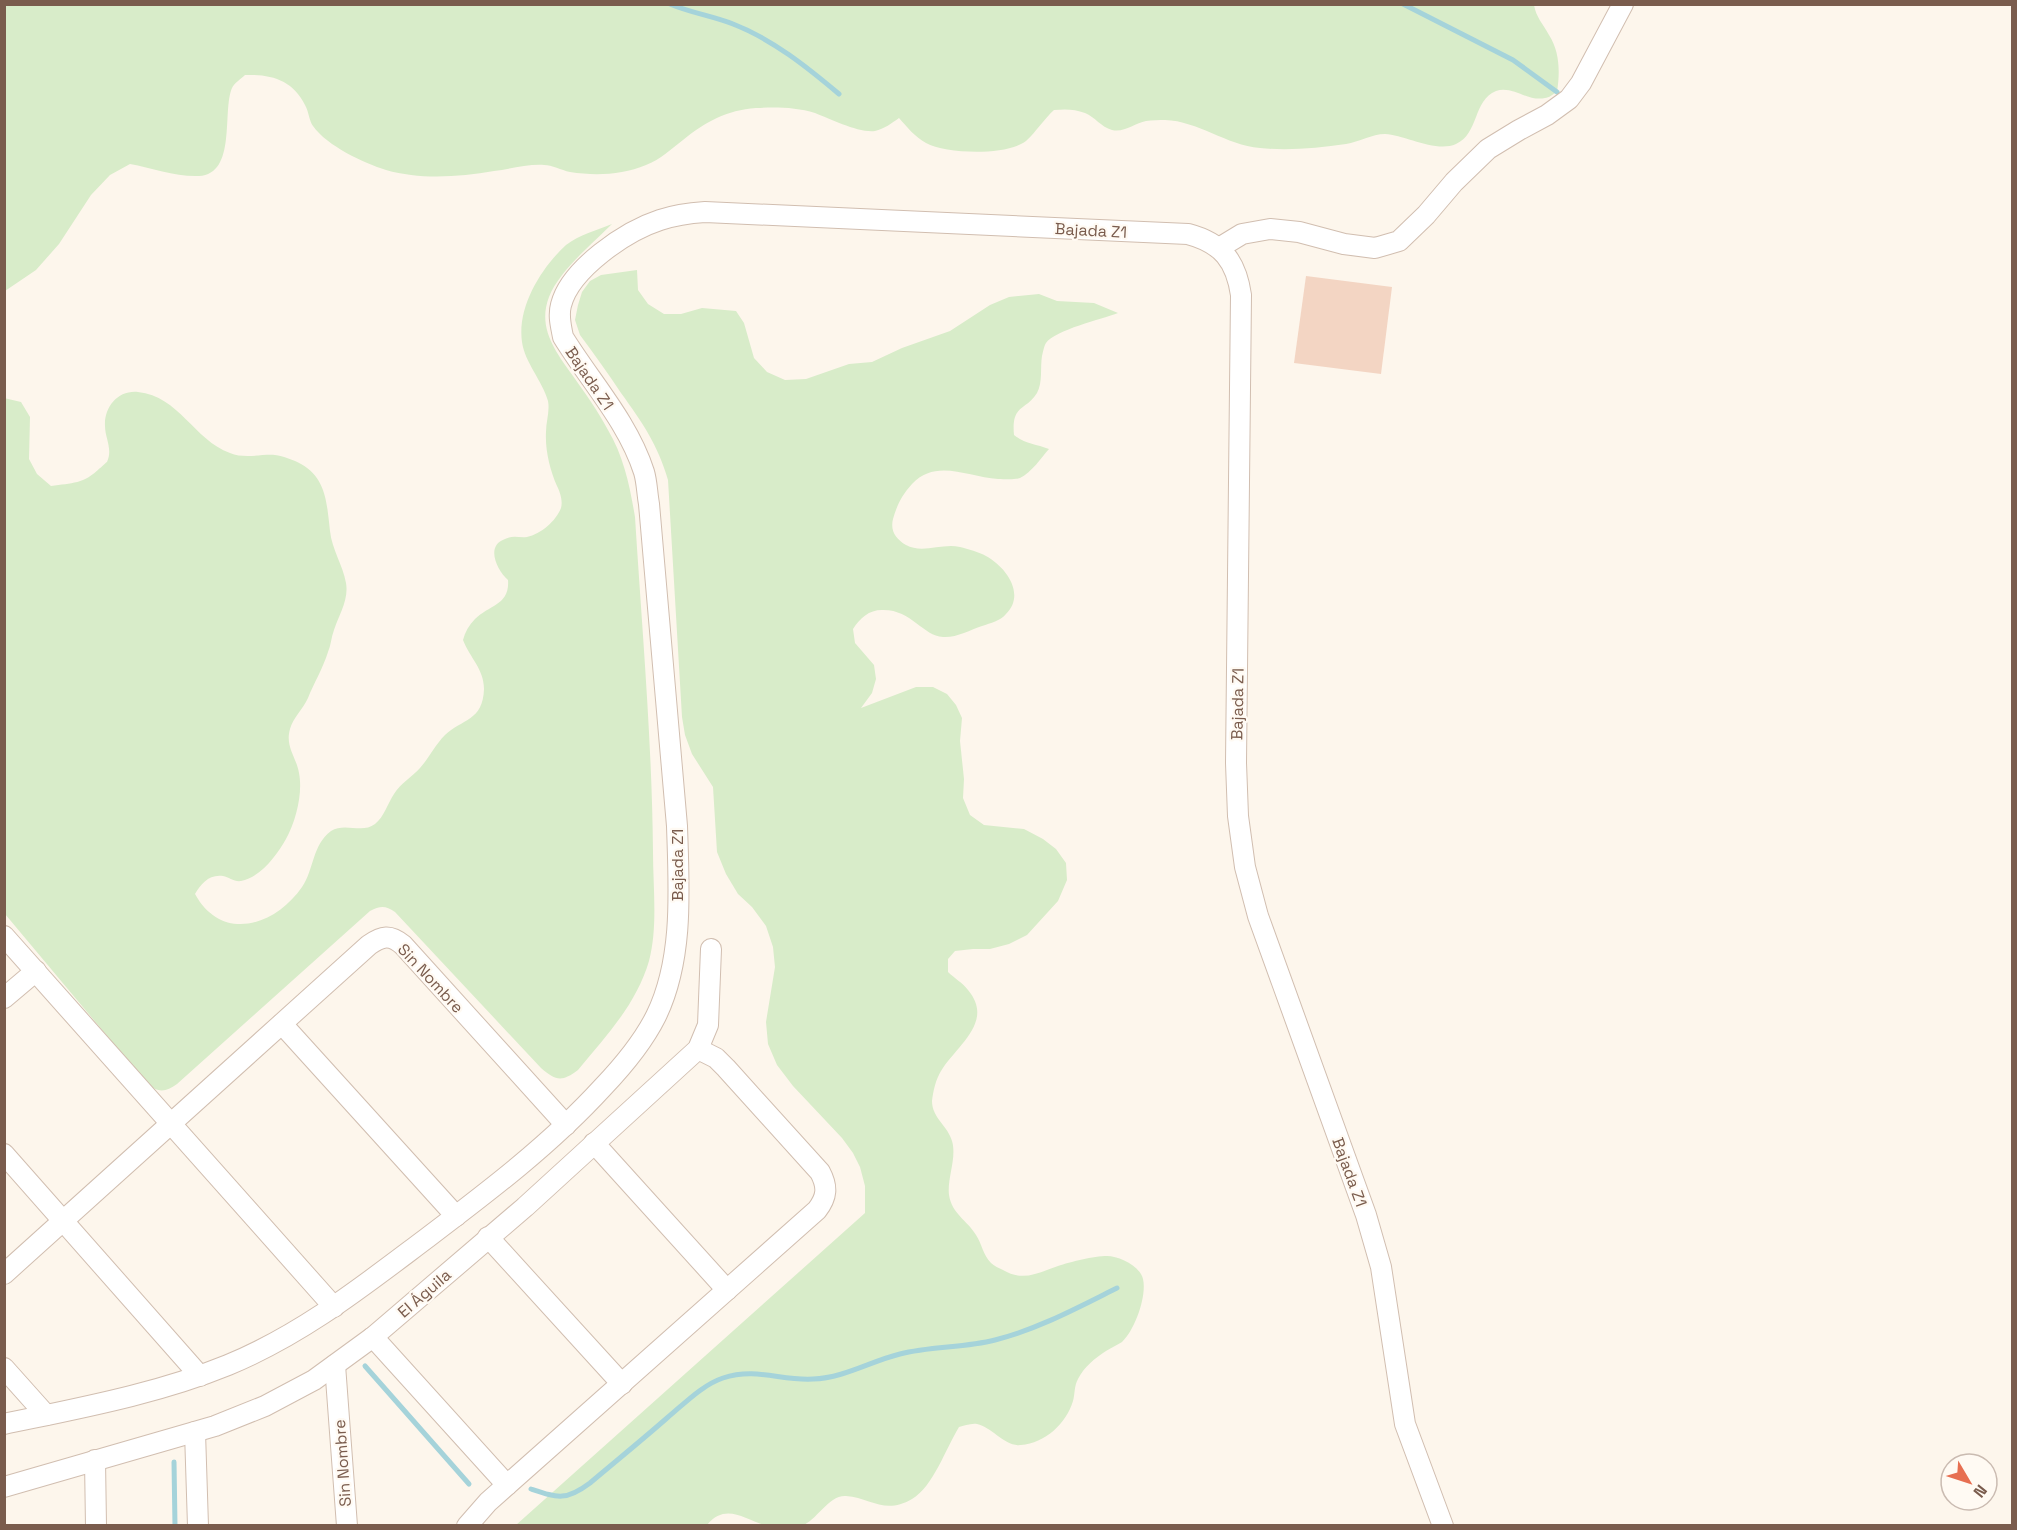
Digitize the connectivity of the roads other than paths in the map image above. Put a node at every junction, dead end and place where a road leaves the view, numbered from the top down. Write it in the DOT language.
graph roads {
  1 [pos="1623,4"];
  2 [pos="1219,248"];
  3 [pos="6,941"];
  4 [pos="711,949"];
  5 [pos="36,971"];
  6 [pos="4,998"];
  7 [pos="282,1024"];
  8 [pos="698,1049"];
  9 [pos="171,1124"];
  10 [pos="566,1125"];
  11 [pos="594,1143"];
  12 [pos="4,1154"];
  13 [pos="456,1216"];
  14 [pos="63,1221"];
  15 [pos="489,1237"];
  16 [pos="4,1274"];
  17 [pos="727,1290"];
  18 [pos="334,1307"];
  19 [pos="373,1337"];
  20 [pos="335,1365"];
  21 [pos="4,1368"];
  22 [pos="200,1376"];
  23 [pos="622,1384"];
  24 [pos="46,1415"];
  25 [pos="4,1424"];
  26 [pos="195,1432"];
  27 [pos="94,1460"];
  28 [pos="507,1485"];
  29 [pos="4,1487"];
  30 [pos="96,1526"];
  31 [pos="198,1526"];
  32 [pos="347,1526"];
  33 [pos="467,1526"];
  34 [pos="1443,1526"];
  1 -- 2 [label="street"];
  2 -- 10 [label="street, Bajada Z1"];
  2 -- 34 [label="street, Bajada Z1"];
  3 -- 5 [label="street"];
  4 -- 8 [label="street, El Águila"];
  5 -- 6 [label="street"];
  5 -- 9 [label="street"];
  7 -- 9 [label="street, Sin Nombre"];
  7 -- 10 [label="street, Sin Nombre"];
  7 -- 13 [label="street"];
  8 -- 11 [label="street, El Águila"];
  8 -- 17 [label="street"];
  9 -- 14 [label="street, Sin Nombre"];
  9 -- 18 [label="street"];
  10 -- 13 [label="street"];
  11 -- 15 [label="street, El Águila"];
  11 -- 17 [label="street"];
  12 -- 14 [label="street"];
  13 -- 18 [label="street"];
  14 -- 16 [label="street, Sin Nombre"];
  14 -- 22 [label="street"];
  15 -- 19 [label="street, El Águila"];
  15 -- 23 [label="street"];
  17 -- 23 [label="street"];
  18 -- 22 [label="street"];
  19 -- 20 [label="street, El Águila"];
  19 -- 28 [label="street"];
  20 -- 26 [label="street, El Águila"];
  20 -- 32 [label="street, Sin Nombre"];
  21 -- 24 [label="street"];
  22 -- 24 [label="street"];
  23 -- 28 [label="street"];
  24 -- 25 [label="street"];
  26 -- 27 [label="street, El Águila"];
  26 -- 31 [label="street"];
  27 -- 29 [label="street, El Águila"];
  27 -- 30 [label="street"];
  28 -- 33 [label="street"];
}
